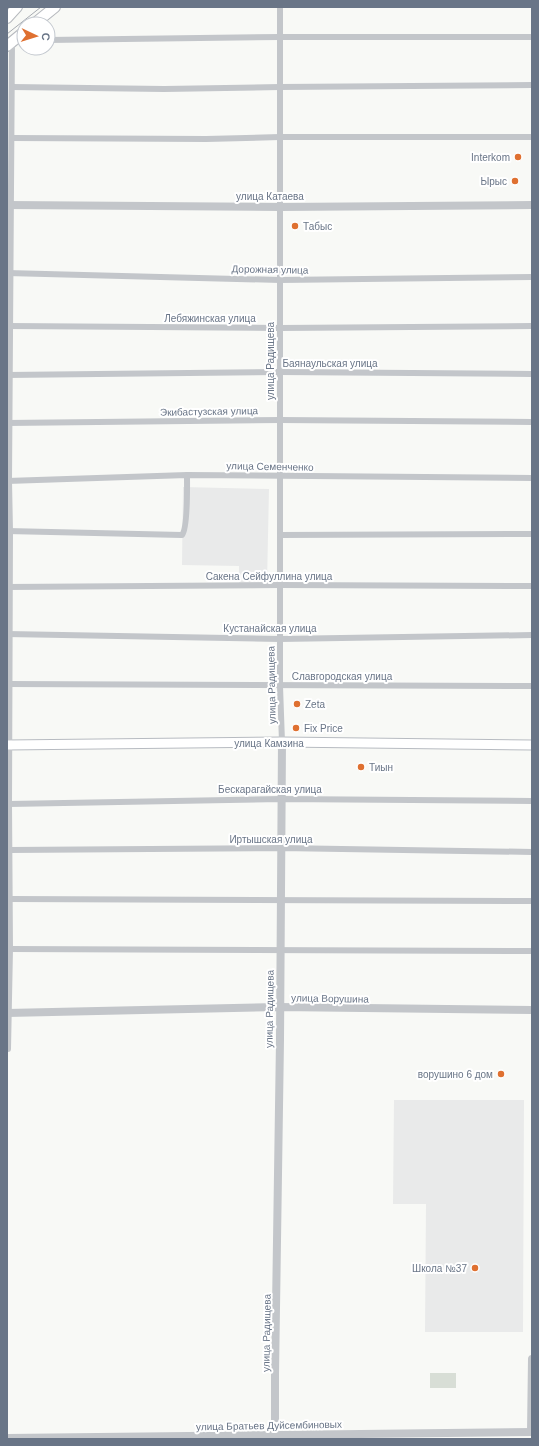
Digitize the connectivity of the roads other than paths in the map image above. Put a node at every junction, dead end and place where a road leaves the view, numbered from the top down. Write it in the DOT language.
graph roads {
  1 [pos="17,7"];
  2 [pos="55,7"];
  3 [pos="280,7"];
  4 [pos="44,16"];
  5 [pos="7,18"];
  6 [pos="280,37"];
  7 [pos="532,37"];
  8 [pos="56,40"];
  9 [pos="10,44"];
  10 [pos="532,85"];
  11 [pos="12,87"];
  12 [pos="280,87"];
  13 [pos="280,137"];
  14 [pos="532,137"];
  15 [pos="12,138"];
  16 [pos="9,205"];
  17 [pos="532,205"];
  18 [pos="280,207"];
  19 [pos="9,273"];
  20 [pos="532,277"];
  21 [pos="280,280"];
  22 [pos="9,326"];
  23 [pos="532,326"];
  24 [pos="280,328"];
  25 [pos="280,372"];
  26 [pos="532,374"];
  27 [pos="8,375"];
  28 [pos="280,420"];
  29 [pos="532,422"];
  30 [pos="8,423"];
  31 [pos="187,475"];
  32 [pos="280,476"];
  33 [pos="532,478"];
  34 [pos="8,481"];
  35 [pos="9,531"];
  36 [pos="280,534"];
  37 [pos="532,534"];
  38 [pos="280,585"];
  39 [pos="532,586"];
  40 [pos="8,587"];
  41 [pos="8,634"];
  42 [pos="532,635"];
  43 [pos="280,639"];
  44 [pos="8,684"];
  45 [pos="280,686"];
  46 [pos="532,686"];
  47 [pos="282,742"];
  48 [pos="8,745"];
  49 [pos="532,745"];
  50 [pos="281,799"];
  51 [pos="532,801"];
  52 [pos="9,804"];
  53 [pos="281,848"];
  54 [pos="9,850"];
  55 [pos="532,852"];
  56 [pos="10,899"];
  57 [pos="280,900"];
  58 [pos="532,901"];
  59 [pos="10,949"];
  60 [pos="280,950"];
  61 [pos="532,951"];
  62 [pos="279,1007"];
  63 [pos="532,1010"];
  64 [pos="8,1012"];
  65 [pos="8,1049"];
  66 [pos="532,1359"];
  67 [pos="532,1432"];
  68 [pos="275,1435"];
  69 [pos="7,1438"];
  1 -- 5 [label="main road"];
  2 -- 4 [label="main road"];
  3 -- 6 [label="street, улица Радищева"];
  6 -- 7 [label="street"];
  6 -- 8 [label="street"];
  6 -- 12 [label="street, улица Радищева"];
  9 -- 11 [label="street"];
  10 -- 12 [label="street"];
  11 -- 12 [label="street"];
  11 -- 15 [label="street"];
  12 -- 13 [label="street, улица Радищева"];
  13 -- 14 [label="street"];
  13 -- 15 [label="street"];
  13 -- 18 [label="street, улица Радищева"];
  15 -- 16 [label="street"];
  16 -- 18 [label="street, улица Катаева"];
  16 -- 19 [label="street"];
  17 -- 18 [label="street, улица Катаева"];
  18 -- 21 [label="street, улица Радищева"];
  19 -- 21 [label="street, Дорожная улица"];
  19 -- 22 [label="street"];
  20 -- 21 [label="street, Дорожная улица"];
  21 -- 24 [label="street, улица Радищева"];
  22 -- 24 [label="street, Лебяжинская улица"];
  22 -- 27 [label="street"];
  23 -- 24 [label="street, Лебяжинская улица"];
  24 -- 25 [label="street, улица Радищева"];
  25 -- 26 [label="street, Баянаульская улица"];
  25 -- 27 [label="street, Баянаульская улица"];
  25 -- 28 [label="street, улица Радищева"];
  27 -- 30 [label="street"];
  28 -- 29 [label="street, Экибастузская улица"];
  28 -- 30 [label="street, Экибастузская улица"];
  28 -- 32 [label="street, улица Радищева"];
  30 -- 34 [label="street"];
  31 -- 32 [label="street, улица Семенченко"];
  31 -- 34 [label="street, улица Семенченко"];
  31 -- 35 [label="street"];
  32 -- 33 [label="street, улица Семенченко"];
  32 -- 36 [label="street, улица Радищева"];
  34 -- 35 [label="street"];
  35 -- 40 [label="street"];
  36 -- 37 [label="street"];
  36 -- 38 [label="street, улица Радищева"];
  38 -- 39 [label="street, Сакена Сейфуллина улица"];
  38 -- 40 [label="street, Сакена Сейфуллина улица"];
  38 -- 43 [label="street, улица Радищева"];
  40 -- 41 [label="street"];
  41 -- 43 [label="street, Кустанайская улица"];
  41 -- 44 [label="street"];
  42 -- 43 [label="street, Кустанайская улица"];
  43 -- 45 [label="street, улица Радищева"];
  44 -- 45 [label="street, Славгородская улица"];
  44 -- 48 [label="street"];
  45 -- 46 [label="street, Славгородская улица"];
  45 -- 47 [label="street, улица Радищева"];
  47 -- 48 [label="main road, улица Камзина"];
  47 -- 49 [label="main road, улица Камзина"];
  47 -- 50 [label="street, улица Радищева"];
  48 -- 52 [label="street"];
  50 -- 51 [label="street, Бескарагайская улица"];
  50 -- 52 [label="street, Бескарагайская улица"];
  50 -- 53 [label="street, улица Радищева"];
  52 -- 54 [label="street"];
  53 -- 54 [label="street, Иртышская улица"];
  53 -- 55 [label="street, Иртышская улица"];
  53 -- 57 [label="street, улица Радищева"];
  54 -- 56 [label="street"];
  56 -- 57 [label="street"];
  56 -- 59 [label="street"];
  57 -- 58 [label="street"];
  57 -- 60 [label="street, улица Радищева"];
  59 -- 60 [label="street"];
  59 -- 64 [label="street"];
  60 -- 61 [label="street"];
  60 -- 62 [label="street, улица Радищева"];
  62 -- 63 [label="street, улица Ворушина"];
  62 -- 64 [label="street, улица Ворушина"];
  62 -- 68 [label="street, улица Радищева"];
  64 -- 65 [label="street"];
  66 -- 67 [label="street"];
  67 -- 68 [label="street, улица Братьев Дуйсембиновых"];
  68 -- 69 [label="street, улица Братьев Дуйсембиновых"];
}
